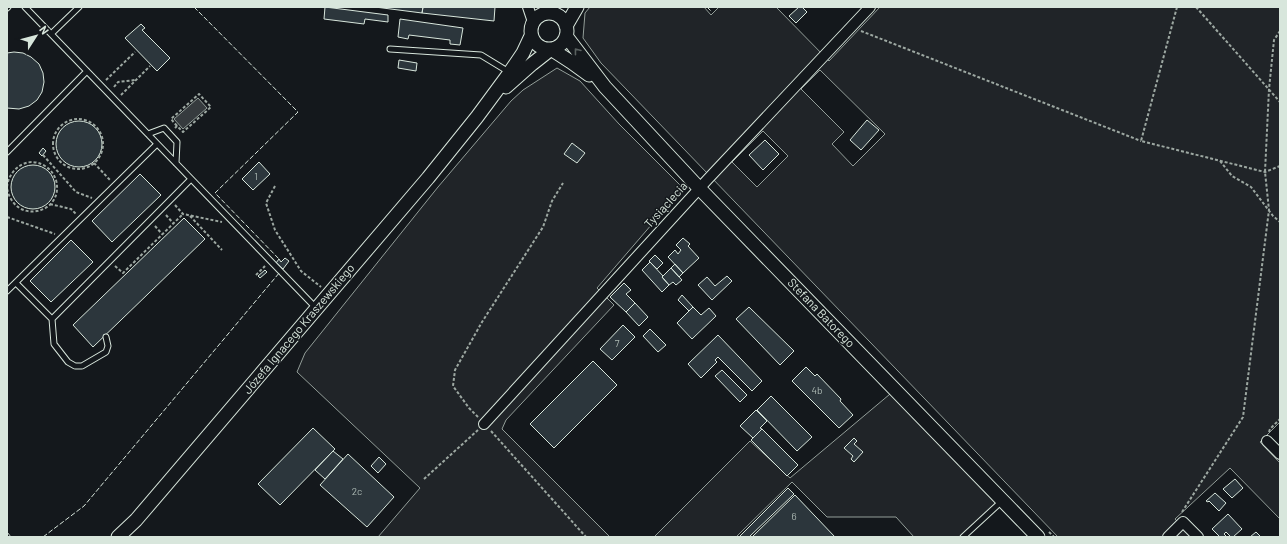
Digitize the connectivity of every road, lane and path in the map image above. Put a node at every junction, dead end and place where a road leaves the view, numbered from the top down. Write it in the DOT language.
graph roads {
  1 [pos="25,7"];
  2 [pos="79,7"];
  3 [pos="528,7"];
  4 [pos="577,7"];
  5 [pos="870,7"];
  6 [pos="1177,7"];
  7 [pos="1196,7"];
  8 [pos="552,9"];
  9 [pos="533,22"];
  10 [pos="850,27"];
  11 [pos="566,31"];
  12 [pos="1280,31"];
  13 [pos="51,34"];
  14 [pos="531,36"];
  15 [pos="390,49"];
  16 [pos="551,49"];
  17 [pos="135,52"];
  18 [pos="150,66"];
  19 [pos="87,71"];
  20 [pos="510,72"];
  21 [pos="136,80"];
  22 [pos="100,85"];
  23 [pos="605,87"];
  24 [pos="1269,89"];
  25 [pos="111,90"];
  26 [pos="119,98"];
  27 [pos="1280,102"];
  28 [pos="477,117"];
  29 [pos="177,126"];
  30 [pos="169,133"];
  31 [pos="148,134"];
  32 [pos="1141,141"];
  33 [pos="157,144"];
  34 [pos="7,152"];
  35 [pos="43,154"];
  36 [pos="1219,161"];
  37 [pos="94,163"];
  38 [pos="176,163"];
  39 [pos="1280,166"];
  40 [pos="1265,172"];
  41 [pos="192,179"];
  42 [pos="564,183"];
  43 [pos="115,185"];
  44 [pos="275,186"];
  45 [pos="7,188"];
  46 [pos="699,188"];
  47 [pos="99,201"];
  48 [pos="170,201"];
  49 [pos="50,204"];
  50 [pos="161,210"];
  51 [pos="1269,210"];
  52 [pos="183,214"];
  53 [pos="189,215"];
  54 [pos="7,216"];
  55 [pos="80,219"];
  56 [pos="150,221"];
  57 [pos="1280,222"];
  58 [pos="173,223"];
  59 [pos="223,223"];
  60 [pos="162,234"];
  61 [pos="61,238"];
  62 [pos="222,250"];
  63 [pos="110,261"];
  64 [pos="270,261"];
  65 [pos="256,275"];
  66 [pos="16,283"];
  67 [pos="7,291"];
  68 [pos="329,294"];
  69 [pos="317,309"];
  70 [pos="52,319"];
  71 [pos="106,337"];
  72 [pos="1280,419"];
  73 [pos="484,424"];
  74 [pos="1267,441"];
  75 [pos="1280,454"];
  76 [pos="424,479"];
  77 [pos="1003,500"];
  78 [pos="1179,517"];
  79 [pos="118,537"];
  80 [pos="586,537"];
  81 [pos="963,537"];
  82 [pos="1038,537"];
  83 [pos="1168,537"];
  84 [pos="1198,537"];
  1 -- 13 [label="lane"];
  2 -- 13 [label="lane"];
  3 -- 9 [label="street"];
  4 -- 11 [label="street"];
  5 -- 10 [label="street, Tysiąclecia"];
  6 -- 32 [label="path"];
  7 -- 24 [label="path"];
  8 -- 9 [label="street"];
  8 -- 11 [label="street"];
  9 -- 14 [label="street"];
  10 -- 32 [label="path"];
  10 -- 46 [label="street, Tysiąclecia"];
  11 -- 16 [label="street"];
  23 -- 11 [label="street, Stefana Batorego, one-way"];
  12 -- 24 [label="path"];
  13 -- 19 [label="lane"];
  14 -- 16 [label="street"];
  14 -- 20 [label="street, Józefa Ignacego Kraszewskiego"];
  15 -- 20 [label="lane"];
  16 -- 23 [label="street, Stefana Batorego"];
  16 -- 28 [label="street, Józefa Ignacego Kraszewskiego"];
  17 -- 22 [label="path"];
  18 -- 21 [label="path"];
  19 -- 22 [label="lane"];
  19 -- 34 [label="lane"];
  20 -- 28 [label="street, Józefa Ignacego Kraszewskiego"];
  21 -- 25 [label="path"];
  21 -- 26 [label="path"];
  22 -- 31 [label="lane"];
  23 -- 46 [label="street, Stefana Batorego"];
  24 -- 27 [label="path"];
  24 -- 40 [label="path"];
  28 -- 68 [label="street, Józefa Ignacego Kraszewskiego"];
  29 -- 29 [label="path"];
  29 -- 30 [label="path"];
  30 -- 31 [label="lane"];
  30 -- 38 [label="lane"];
  31 -- 33 [label="lane"];
  32 -- 36 [label="path"];
  33 -- 38 [label="lane"];
  33 -- 43 [label="lane"];
  35 -- 47 [label="path"];
  36 -- 40 [label="path"];
  36 -- 51 [label="path"];
  37 -- 37 [label="path"];
  37 -- 43 [label="path"];
  38 -- 41 [label="lane"];
  39 -- 40 [label="path"];
  40 -- 51 [label="path"];
  41 -- 48 [label="lane"];
  41 -- 64 [label="lane"];
  42 -- 73 [label="path"];
  43 -- 47 [label="lane"];
  44 -- 68 [label="path"];
  45 -- 49 [label="path"];
  45 -- 49 [label="path"];
  46 -- 73 [label="street, Tysiąclecia"];
  46 -- 77 [label="street, Stefana Batorego"];
  47 -- 55 [label="lane"];
  48 -- 50 [label="lane"];
  48 -- 52 [label="path"];
  49 -- 55 [label="path"];
  50 -- 56 [label="lane"];
  50 -- 58 [label="path"];
  51 -- 57 [label="path"];
  51 -- 78 [label="path"];
  52 -- 53 [label="path"];
  52 -- 58 [label="path"];
  53 -- 59 [label="path"];
  53 -- 62 [label="path"];
  54 -- 61 [label="path"];
  55 -- 61 [label="lane"];
  56 -- 60 [label="path"];
  56 -- 63 [label="lane"];
  58 -- 60 [label="path"];
  60 -- 63 [label="path"];
  61 -- 66 [label="lane"];
  63 -- 70 [label="lane"];
  64 -- 65 [label="path"];
  64 -- 69 [label="lane"];
  66 -- 67 [label="lane"];
  66 -- 70 [label="lane"];
  68 -- 69 [label="street, Józefa Ignacego Kraszewskiego"];
  69 -- 79 [label="street, Józefa Ignacego Kraszewskiego"];
  70 -- 71 [label="lane"];
  72 -- 74 [label="path"];
  73 -- 76 [label="path"];
  73 -- 80 [label="path"];
  74 -- 75 [label="street"];
  77 -- 81 [label="lane"];
  77 -- 82 [label="street, Stefana Batorego"];
  83 -- 84 [label="street"];
}
